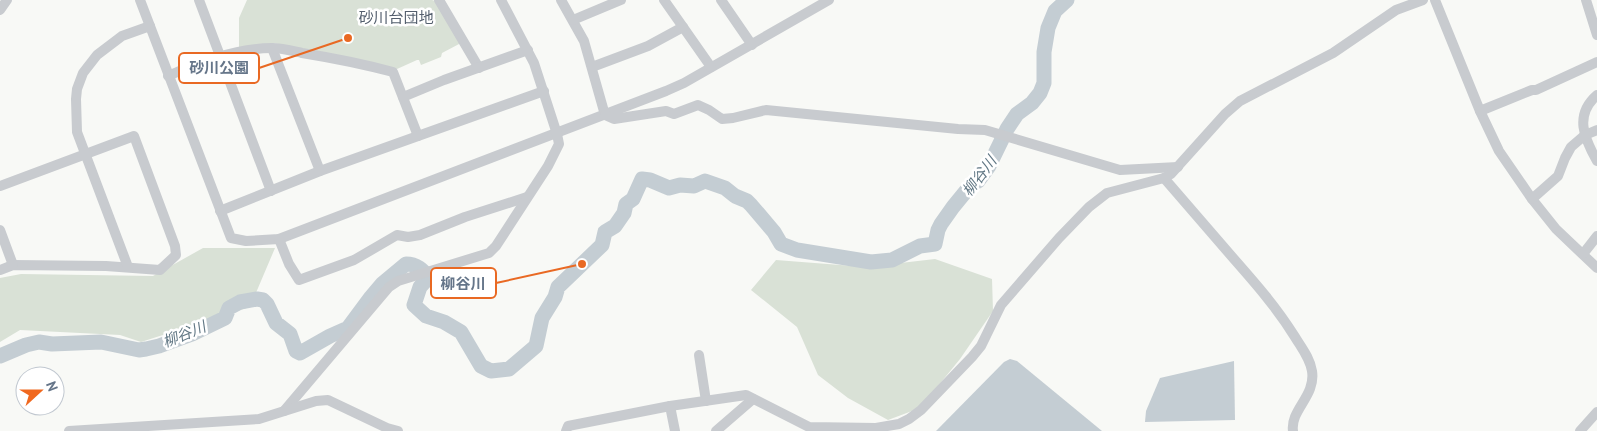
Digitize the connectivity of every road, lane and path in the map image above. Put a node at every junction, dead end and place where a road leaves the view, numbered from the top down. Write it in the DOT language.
graph roads {
  1 [pos="7,0"];
  2 [pos="140,0"];
  3 [pos="199,0"];
  4 [pos="439,0"];
  5 [pos="501,0"];
  6 [pos="561,0"];
  7 [pos="664,0"];
  8 [pos="735,0"];
  9 [pos="829,0"];
  10 [pos="1423,0"];
  11 [pos="1435,0"];
  12 [pos="1586,0"];
  13 [pos="616,1"];
  14 [pos="724,3"];
  15 [pos="0,10"];
  16 [pos="573,20"];
  17 [pos="150,26"];
  18 [pos="683,27"];
  19 [pos="1597,35"];
  20 [pos="752,45"];
  21 [pos="272,48"];
  22 [pos="528,50"];
  23 [pos="219,57"];
  24 [pos="1597,62"];
  25 [pos="592,67"];
  26 [pos="711,67"];
  27 [pos="479,68"];
  28 [pos="168,76"];
  29 [pos="544,91"];
  30 [pos="1597,95"];
  31 [pos="403,97"];
  32 [pos="1480,111"];
  33 [pos="605,115"];
  34 [pos="1597,130"];
  35 [pos="557,134"];
  36 [pos="1585,135"];
  37 [pos="418,136"];
  38 [pos="85,154"];
  39 [pos="1597,160"];
  40 [pos="1178,166"];
  41 [pos="320,172"];
  42 [pos="1164,178"];
  43 [pos="0,186"];
  44 [pos="271,191"];
  45 [pos="527,197"];
  46 [pos="1532,198"];
  47 [pos="220,211"];
  48 [pos="0,230"];
  49 [pos="1597,236"];
  50 [pos="279,238"];
  51 [pos="1583,254"];
  52 [pos="12,265"];
  53 [pos="128,267"];
  54 [pos="1597,268"];
  55 [pos="0,270"];
  56 [pos="699,355"];
  57 [pos="753,399"];
  58 [pos="706,401"];
  59 [pos="670,406"];
  60 [pos="284,411"];
  61 [pos="1597,412"];
  62 [pos="69,431"];
  63 [pos="398,431"];
  64 [pos="566,431"];
  65 [pos="675,431"];
  66 [pos="716,431"];
  67 [pos="1293,431"];
  68 [pos="1580,431"];
  1 -- 15 [label="street"];
  2 -- 17 [label="street"];
  3 -- 23 [label="street"];
  4 -- 27 [label="street"];
  5 -- 22 [label="street"];
  6 -- 16 [label="street"];
  7 -- 18 [label="street"];
  8 -- 14 [label="street"];
  9 -- 20 [label="street"];
  10 -- 40 [label="street"];
  11 -- 32 [label="street"];
  12 -- 19 [label="street"];
  13 -- 16 [label="street"];
  14 -- 20 [label="street"];
  16 -- 25 [label="street"];
  17 -- 28 [label="street"];
  17 -- 38 [label="street"];
  18 -- 25 [label="street"];
  18 -- 26 [label="street"];
  20 -- 26 [label="street"];
  21 -- 23 [label="street"];
  21 -- 31 [label="street"];
  21 -- 41 [label="street"];
  22 -- 27 [label="street"];
  22 -- 29 [label="street"];
  23 -- 28 [label="street"];
  23 -- 44 [label="street"];
  24 -- 32 [label="street"];
  25 -- 33 [label="street"];
  26 -- 33 [label="street"];
  27 -- 31 [label="street"];
  28 -- 47 [label="street"];
  29 -- 35 [label="street"];
  29 -- 37 [label="street"];
  30 -- 36 [label="street"];
  31 -- 37 [label="street"];
  32 -- 46 [label="street"];
  33 -- 35 [label="street"];
  33 -- 40 [label="street"];
  34 -- 36 [label="street"];
  35 -- 45 [label="street"];
  35 -- 50 [label="street"];
  36 -- 39 [label="street"];
  36 -- 46 [label="street"];
  37 -- 41 [label="street"];
  38 -- 43 [label="street"];
  38 -- 53 [label="street"];
  38 -- 53 [label="street"];
  40 -- 42 [label="street"];
  41 -- 44 [label="street"];
  42 -- 57 [label="street"];
  42 -- 67 [label="street"];
  44 -- 47 [label="street"];
  45 -- 50 [label="street"];
  45 -- 60 [label="street"];
  46 -- 51 [label="street"];
  47 -- 50 [label="street"];
  48 -- 52 [label="street"];
  49 -- 51 [label="street"];
  51 -- 54 [label="street"];
  52 -- 53 [label="street"];
  52 -- 55 [label="street"];
  56 -- 58 [label="street"];
  57 -- 58 [label="street"];
  57 -- 66 [label="street"];
  58 -- 59 [label="street"];
  59 -- 64 [label="street"];
  59 -- 65 [label="street"];
  60 -- 62 [label="street"];
  60 -- 63 [label="street"];
  61 -- 68 [label="street"];
}
